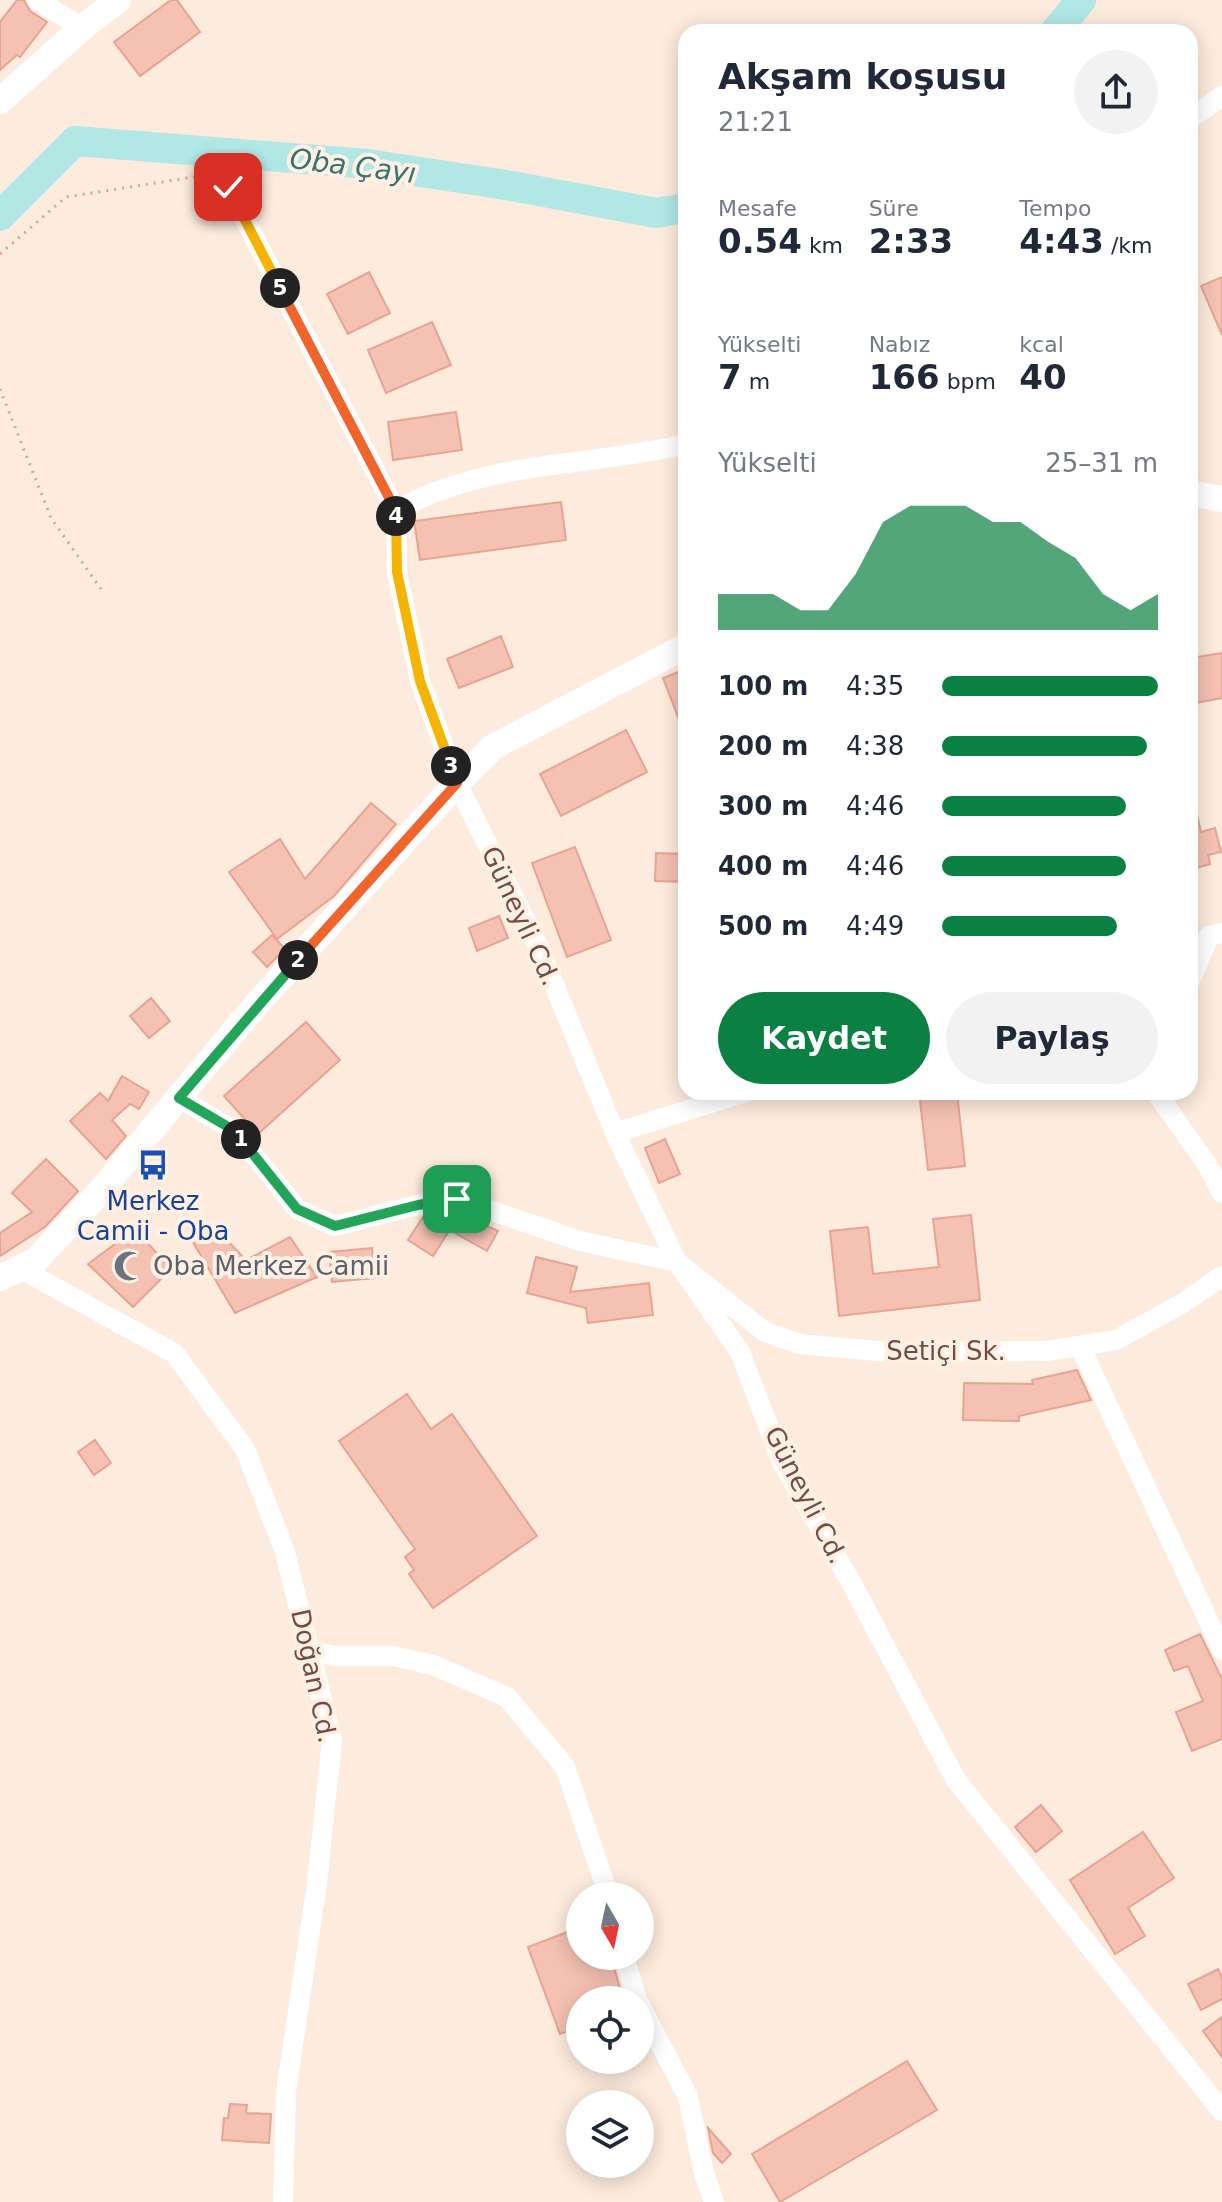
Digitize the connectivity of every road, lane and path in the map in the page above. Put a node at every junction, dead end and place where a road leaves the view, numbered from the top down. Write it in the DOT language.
graph roads {
  1 [pos="37,0"];
  2 [pos="118,0"];
  3 [pos="82,28"];
  4 [pos="1222,96"];
  5 [pos="0,101"];
  6 [pos="1198,113"];
  7 [pos="228,187"];
  8 [pos="0,254"];
  9 [pos="0,389"];
  10 [pos="678,445"];
  11 [pos="1198,494"];
  12 [pos="1222,499"];
  13 [pos="396,511"];
  14 [pos="101,589"];
  15 [pos="678,650"];
  16 [pos="457,783"];
  17 [pos="1222,933"];
  18 [pos="1198,962"];
  19 [pos="179,1098"];
  20 [pos="720,1100"];
  21 [pos="1162,1100"];
  22 [pos="615,1133"];
  23 [pos="1222,1193"];
  24 [pos="677,1262"];
  25 [pos="11,1274"];
  26 [pos="1222,1276"];
  27 [pos="765,1332"];
  28 [pos="1080,1346"];
  29 [pos="740,1352"];
  30 [pos="1222,1650"];
  31 [pos="311,1651"];
  32 [pos="604,1882"];
  33 [pos="654,2032"];
  34 [pos="1222,2111"];
  35 [pos="283,2202"];
  36 [pos="714,2202"];
  1 -- 3 [label="street"];
  2 -- 3 [label="street"];
  3 -- 5 [label="street"];
  4 -- 6 [label="street"];
  7 -- 8 [label="path"];
  7 -- 13 [label="street"];
  9 -- 14 [label="path"];
  10 -- 13 [label="street"];
  11 -- 12 [label="street"];
  13 -- 16 [label="street, Güneyli Cd."];
  15 -- 16 [label="street"];
  16 -- 19 [label="street"];
  16 -- 22 [label="street, Güneyli Cd."];
  17 -- 18 [label="street"];
  19 -- 24 [label="street"];
  19 -- 25 [label="street"];
  20 -- 22 [label="street"];
  21 -- 23 [label="street"];
  22 -- 24 [label="street, Güneyli Cd."];
  24 -- 27 [label="street, Setiçi Sk."];
  24 -- 29 [label="street, Güneyli Cd."];
  25 -- 31 [label="street, Doğan Cd."];
  26 -- 28 [label="street, Setiçi Sk."];
  27 -- 28 [label="street, Setiçi Sk."];
  27 -- 29 [label="street"];
  28 -- 30 [label="street"];
  29 -- 34 [label="street, Güneyli Cd."];
  31 -- 32 [label="street"];
  31 -- 35 [label="street, Doğan Cd."];
  33 -- 36 [label="street"];
}
